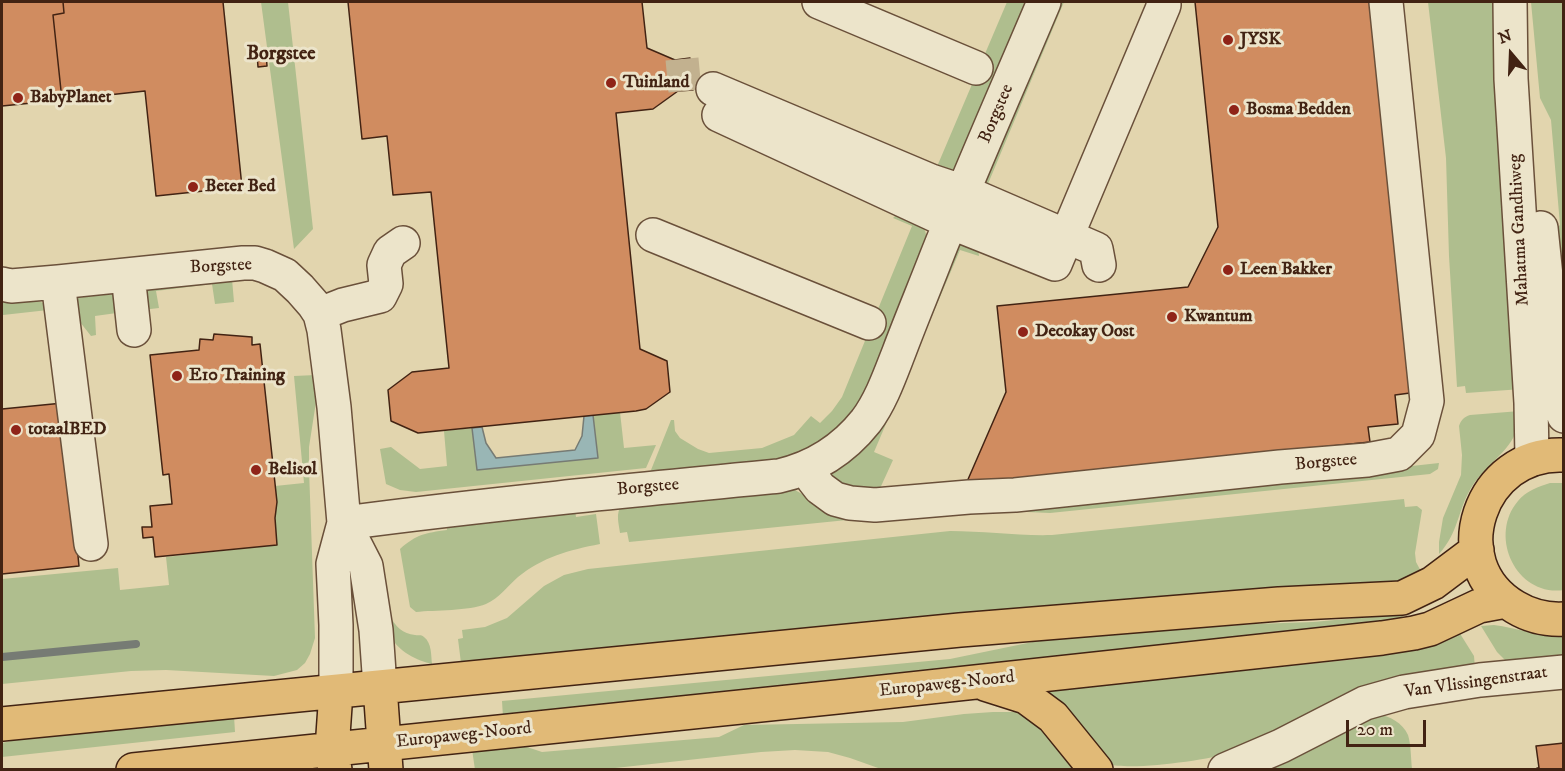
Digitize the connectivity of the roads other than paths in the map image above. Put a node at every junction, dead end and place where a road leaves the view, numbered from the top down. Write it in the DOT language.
graph roads {
  1 [pos="819,2"];
  2 [pos="1044,2"];
  3 [pos="1163,2"];
  4 [pos="1386,2"];
  5 [pos="1512,2"];
  6 [pos="976,68"];
  7 [pos="963,192"];
  8 [pos="950,222"];
  9 [pos="653,235"];
  10 [pos="1067,237"];
  11 [pos="404,243"];
  12 [pos="1099,265"];
  13 [pos="128,275"];
  14 [pos="58,282"];
  15 [pos="2,284"];
  16 [pos="320,314"];
  17 [pos="869,323"];
  18 [pos="134,330"];
  19 [pos="1563,417"];
  20 [pos="1548,457"];
  21 [pos="808,467"];
  22 [pos="344,523"];
  23 [pos="92,544"];
  24 [pos="1477,549"];
  25 [pos="1506,601"];
  26 [pos="1563,619"];
  27 [pos="1563,672"];
  28 [pos="975,681"];
  29 [pos="380,687"];
  30 [pos="336,692"];
  31 [pos="2,724"];
  32 [pos="384,757"];
  33 [pos="333,759"];
  34 [pos="133,770"];
  35 [pos="1096,770"];
  36 [pos="1225,770"];
  1 -- 6 [label="street"];
  2 -- 7 [label="street, Borgstee"];
  3 -- 10 [label="street"];
  4 -- 21 [label="street, Borgstee"];
  5 -- 19 [label="street, Mahatma Gandhiweg"];
  5 -- 20 [label="street, Mahatma Gandhiweg"];
  7 -- 8 [label="street, Borgstee"];
  7 -- 8 [label="street"];
  7 -- 10 [label="street"];
  8 -- 10 [label="street"];
  8 -- 21 [label="street, Borgstee"];
  9 -- 17 [label="street"];
  10 -- 12 [label="street"];
  11 -- 16 [label="street"];
  13 -- 14 [label="street, Borgstee"];
  13 -- 16 [label="street, Borgstee"];
  13 -- 18 [label="street"];
  14 -- 15 [label="street, Borgstee"];
  14 -- 23 [label="street"];
  16 -- 22 [label="street, Borgstee"];
  20 -- 24 [label="main road"];
  21 -- 22 [label="street, Borgstee"];
  22 -- 29 [label="street, Borgstee"];
  22 -- 30 [label="street, Borgstee"];
  24 -- 25 [label="main road"];
  24 -- 29 [label="main road"];
  25 -- 26 [label="main road"];
  25 -- 28 [label="main road, Europaweg-Noord"];
  27 -- 36 [label="street, Van Vlissingenstraat"];
  28 -- 32 [label="main road, Europaweg-Noord"];
  28 -- 35 [label="main road"];
  29 -- 30 [label="main road"];
  29 -- 32 [label="main road, Europaweg-Noord"];
  30 -- 31 [label="main road"];
  30 -- 33 [label="main road"];
  32 -- 33 [label="main road, Europaweg-Noord"];
  33 -- 34 [label="main road, Europaweg-Noord"];
}
